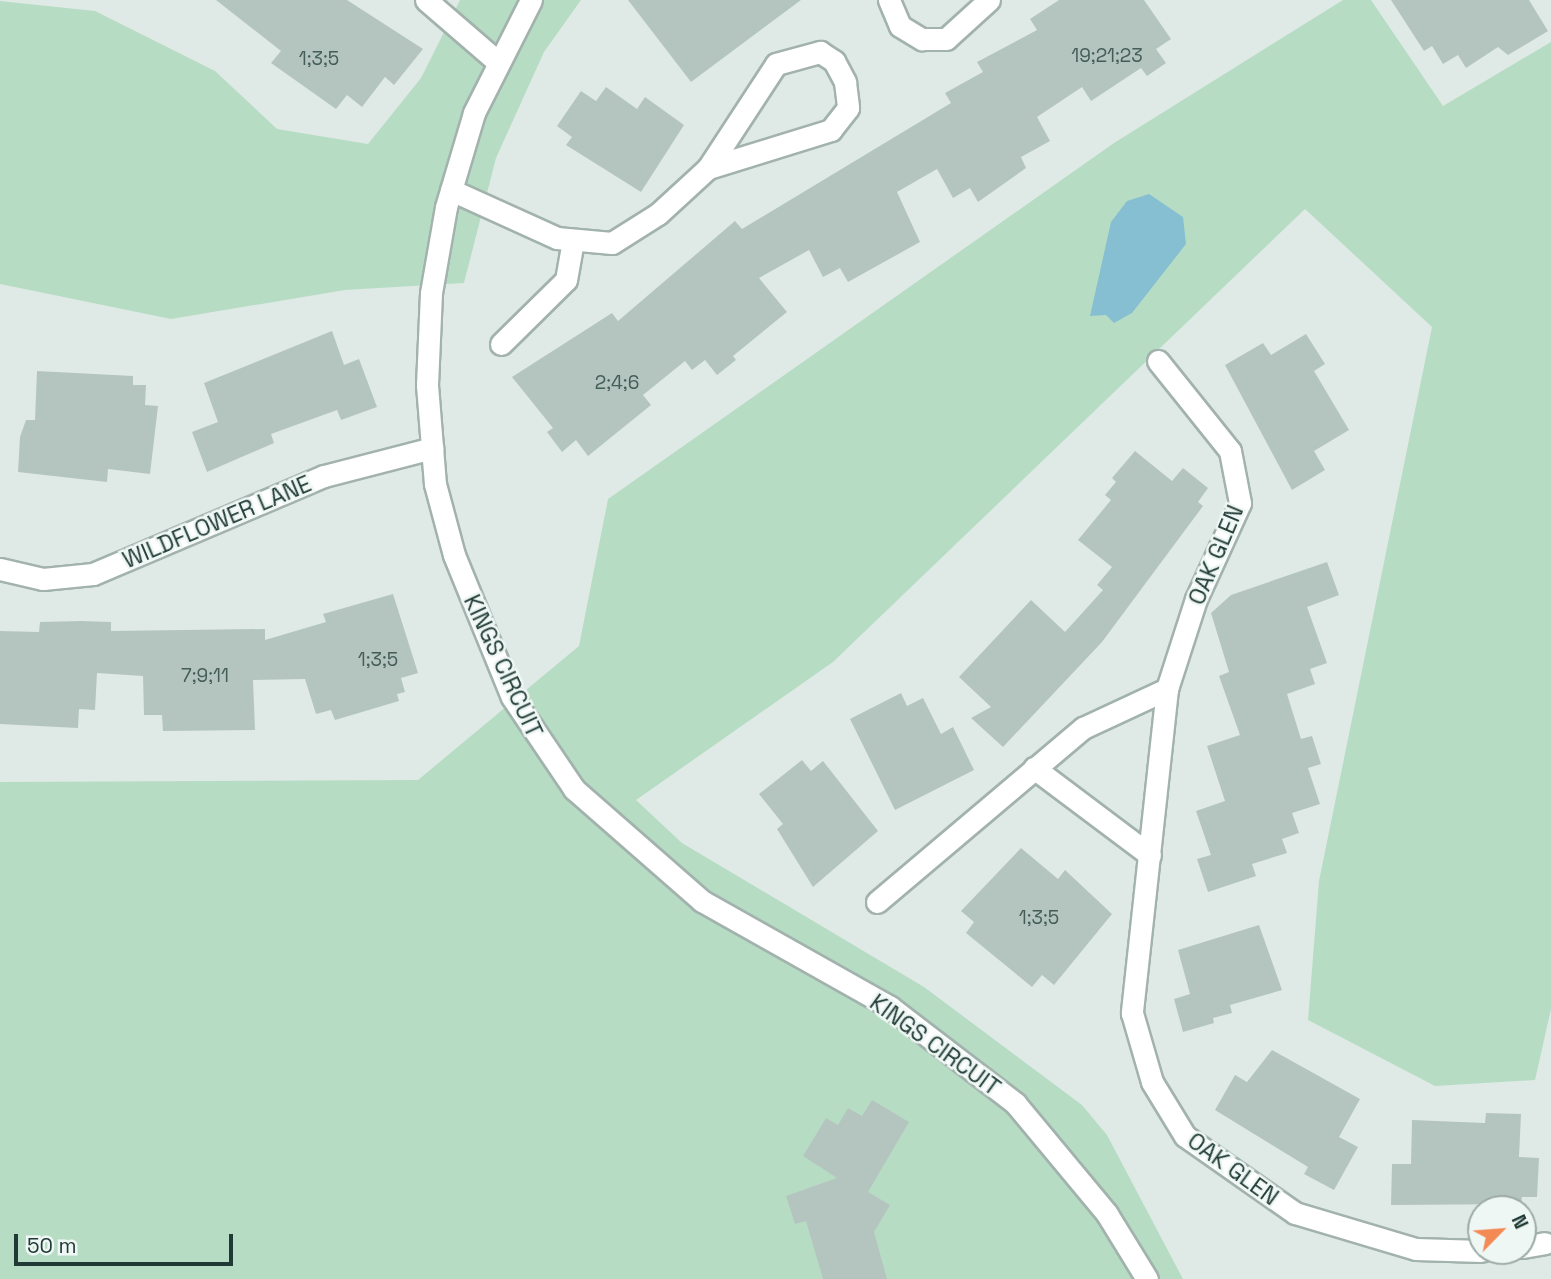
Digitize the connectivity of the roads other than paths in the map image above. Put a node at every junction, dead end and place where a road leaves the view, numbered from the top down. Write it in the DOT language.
graph roads {
  1 [pos="426,0"];
  2 [pos="531,0"];
  3 [pos="889,0"];
  4 [pos="989,0"];
  5 [pos="499,64"];
  6 [pos="708,168"];
  7 [pos="451,190"];
  8 [pos="573,241"];
  9 [pos="501,344"];
  10 [pos="1158,361"];
  11 [pos="432,448"];
  12 [pos="0,569"];
  13 [pos="1167,689"];
  14 [pos="1034,768"];
  15 [pos="1150,855"];
  16 [pos="877,902"];
  17 [pos="1545,1243"];
  18 [pos="1537,1244"];
  19 [pos="1467,1251"];
  20 [pos="1147,1279"];
  1 -- 5 [label="street"];
  2 -- 5 [label="street, KINGS CIRCUIT"];
  3 -- 4 [label="street"];
  5 -- 7 [label="street, KINGS CIRCUIT"];
  6 -- 6 [label="street"];
  6 -- 8 [label="street"];
  7 -- 8 [label="street"];
  7 -- 11 [label="street, KINGS CIRCUIT"];
  8 -- 9 [label="street"];
  10 -- 13 [label="street, OAK GLEN"];
  11 -- 12 [label="street, WILDFLOWER LANE"];
  11 -- 20 [label="street, KINGS CIRCUIT"];
  13 -- 14 [label="street"];
  13 -- 15 [label="street, OAK GLEN"];
  14 -- 15 [label="street"];
  14 -- 16 [label="street"];
  15 -- 19 [label="street, OAK GLEN"];
  17 -- 18 [label="street"];
}
